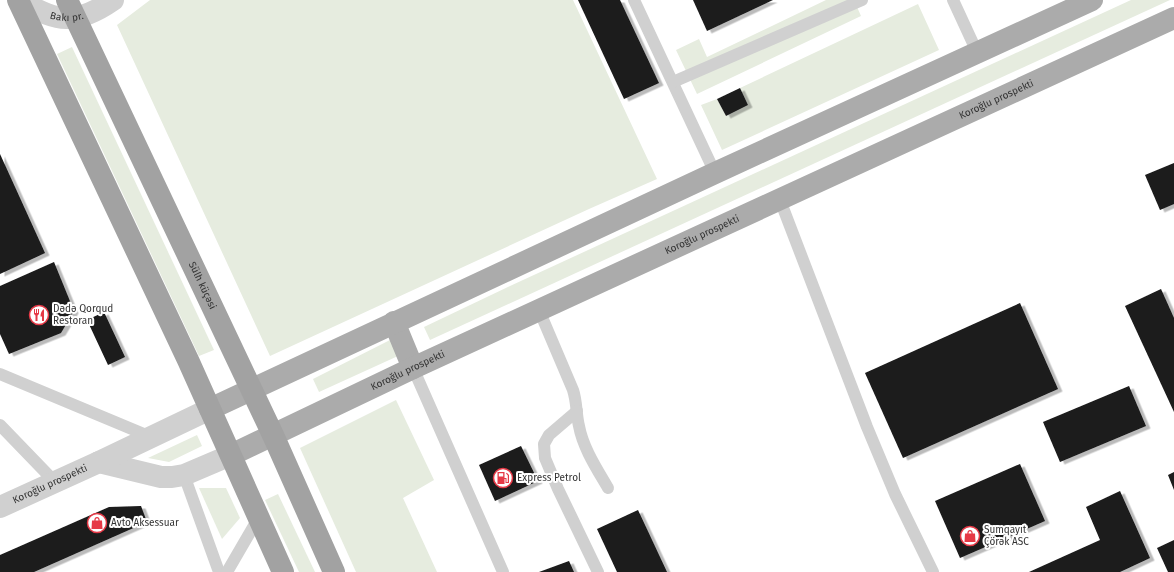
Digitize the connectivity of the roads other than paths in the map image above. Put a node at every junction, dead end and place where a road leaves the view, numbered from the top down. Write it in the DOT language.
graph roads {
  1 [pos="113,0"];
  2 [pos="862,0"];
  3 [pos="953,0"];
  4 [pos="1092,0"];
  5 [pos="19,1"];
  6 [pos="637,1"];
  7 [pos="71,9"];
  8 [pos="1174,18"];
  9 [pos="977,52"];
  10 [pos="673,82"];
  11 [pos="715,173"];
  12 [pos="780,200"];
  13 [pos="539,310"];
  14 [pos="394,322"];
  15 [pos="414,368"];
  16 [pos="0,374"];
  17 [pos="251,389"];
  18 [pos="210,409"];
  19 [pos="577,411"];
  20 [pos="0,425"];
  21 [pos="273,435"];
  22 [pos="151,437"];
  23 [pos="231,455"];
  24 [pos="99,462"];
  25 [pos="184,475"];
  26 [pos="55,482"];
  27 [pos="608,488"];
  28 [pos="0,507"];
  29 [pos="259,517"];
  30 [pos="219,572"];
  31 [pos="227,572"];
  32 [pos="283,572"];
  33 [pos="334,572"];
  34 [pos="503,572"];
  35 [pos="598,572"];
  36 [pos="933,572"];
  1 -- 7 [label="street, Bakı pr."];
  2 -- 10 [label="lane"];
  3 -- 9 [label="lane"];
  4 -- 9 [label="main road"];
  5 -- 7 [label="street, Bakı pr."];
  5 -- 18 [label="highway"];
  6 -- 10 [label="lane"];
  7 -- 17 [label="highway, Sülh küçəsi"];
  8 -- 12 [label="main road, Koroğlu prospekti"];
  9 -- 11 [label="main road"];
  10 -- 11 [label="lane"];
  11 -- 14 [label="main road"];
  12 -- 13 [label="main road, Koroğlu prospekti"];
  12 -- 36 [label="lane"];
  13 -- 15 [label="main road, Koroğlu prospekti"];
  13 -- 19 [label="lane"];
  14 -- 15 [label="main road"];
  14 -- 17 [label="main road"];
  15 -- 21 [label="main road, Koroğlu prospekti"];
  15 -- 34 [label="lane"];
  16 -- 22 [label="lane"];
  17 -- 18 [label="main road"];
  17 -- 21 [label="highway, Sülh küçəsi"];
  18 -- 22 [label="street, Koroğlu prospekti"];
  18 -- 23 [label="highway"];
  19 -- 27 [label="lane"];
  19 -- 35 [label="lane"];
  20 -- 26 [label="lane"];
  21 -- 23 [label="main road, Koroğlu prospekti"];
  21 -- 33 [label="highway, Sülh küçəsi"];
  22 -- 24 [label="street, Koroğlu prospekti"];
  23 -- 25 [label="street"];
  23 -- 29 [label="highway"];
  24 -- 25 [label="street"];
  24 -- 26 [label="street, Koroğlu prospekti"];
  25 -- 30 [label="lane"];
  26 -- 28 [label="street, Koroğlu prospekti"];
  29 -- 31 [label="lane"];
  29 -- 32 [label="highway"];
}
